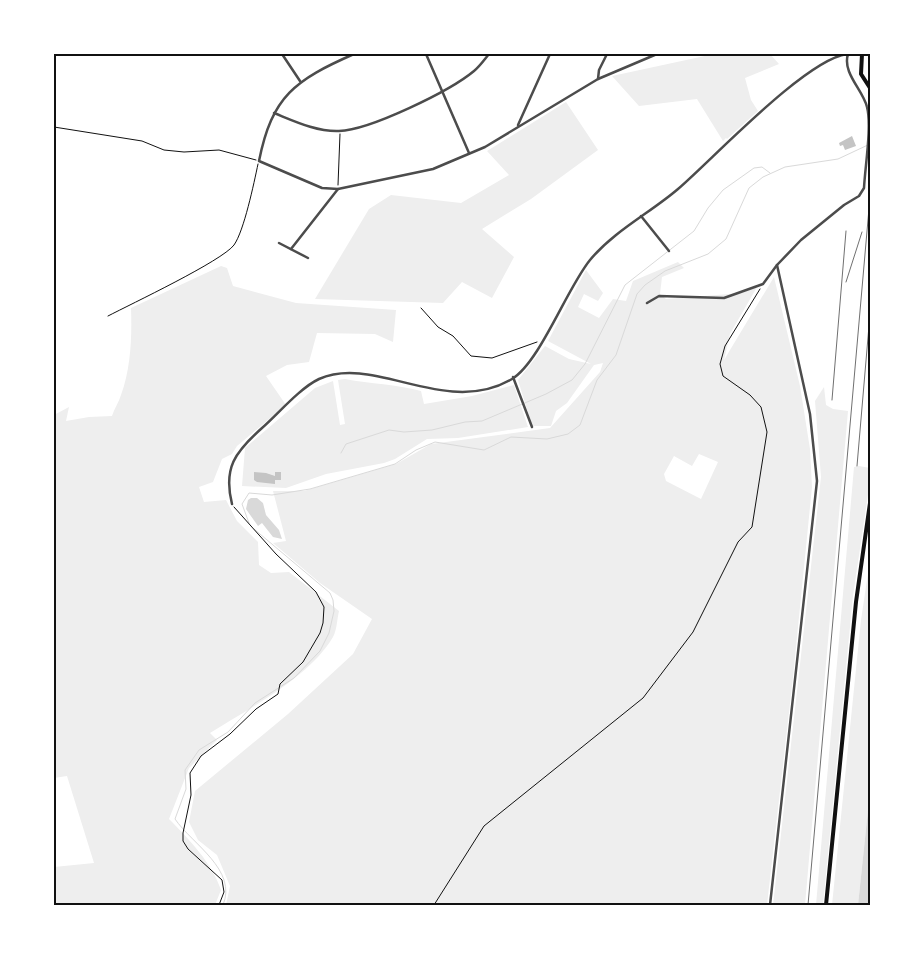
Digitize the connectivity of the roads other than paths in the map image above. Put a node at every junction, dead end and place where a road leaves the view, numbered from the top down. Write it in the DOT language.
graph roads {
  1 [pos="282,54"];
  2 [pos="354,54"];
  3 [pos="426,54"];
  4 [pos="489,54"];
  5 [pos="550,54"];
  6 [pos="607,54"];
  7 [pos="657,54"];
  8 [pos="847,54"];
  9 [pos="862,54"];
  10 [pos="598,79"];
  11 [pos="300,81"];
  12 [pos="870,88"];
  13 [pos="442,90"];
  14 [pos="274,113"];
  15 [pos="518,125"];
  16 [pos="469,153"];
  17 [pos="338,189"];
  18 [pos="641,216"];
  19 [pos="279,244"];
  20 [pos="291,249"];
  21 [pos="669,251"];
  22 [pos="308,258"];
  23 [pos="777,265"];
  24 [pos="647,302"];
  25 [pos="514,377"];
  26 [pos="532,428"];
  27 [pos="870,503"];
  28 [pos="232,504"];
  29 [pos="770,905"];
  30 [pos="826,905"];
  1 -- 11 [label="street"];
  2 -- 11 [label="street"];
  3 -- 13 [label="street"];
  4 -- 13 [label="street"];
  5 -- 15 [label="street"];
  6 -- 10 [label="street"];
  7 -- 10 [label="street"];
  8 -- 18 [label="street"];
  8 -- 23 [label="street"];
  9 -- 12 [label="main road"];
  10 -- 15 [label="street"];
  11 -- 14 [label="street"];
  13 -- 14 [label="street"];
  13 -- 16 [label="street"];
  14 -- 17 [label="street"];
  15 -- 16 [label="street"];
  16 -- 17 [label="street"];
  17 -- 20 [label="street"];
  18 -- 21 [label="street"];
  18 -- 25 [label="street"];
  19 -- 20 [label="street"];
  20 -- 22 [label="street"];
  23 -- 24 [label="street"];
  23 -- 29 [label="street"];
  25 -- 26 [label="street"];
  25 -- 28 [label="street"];
  27 -- 30 [label="main road"];
}
